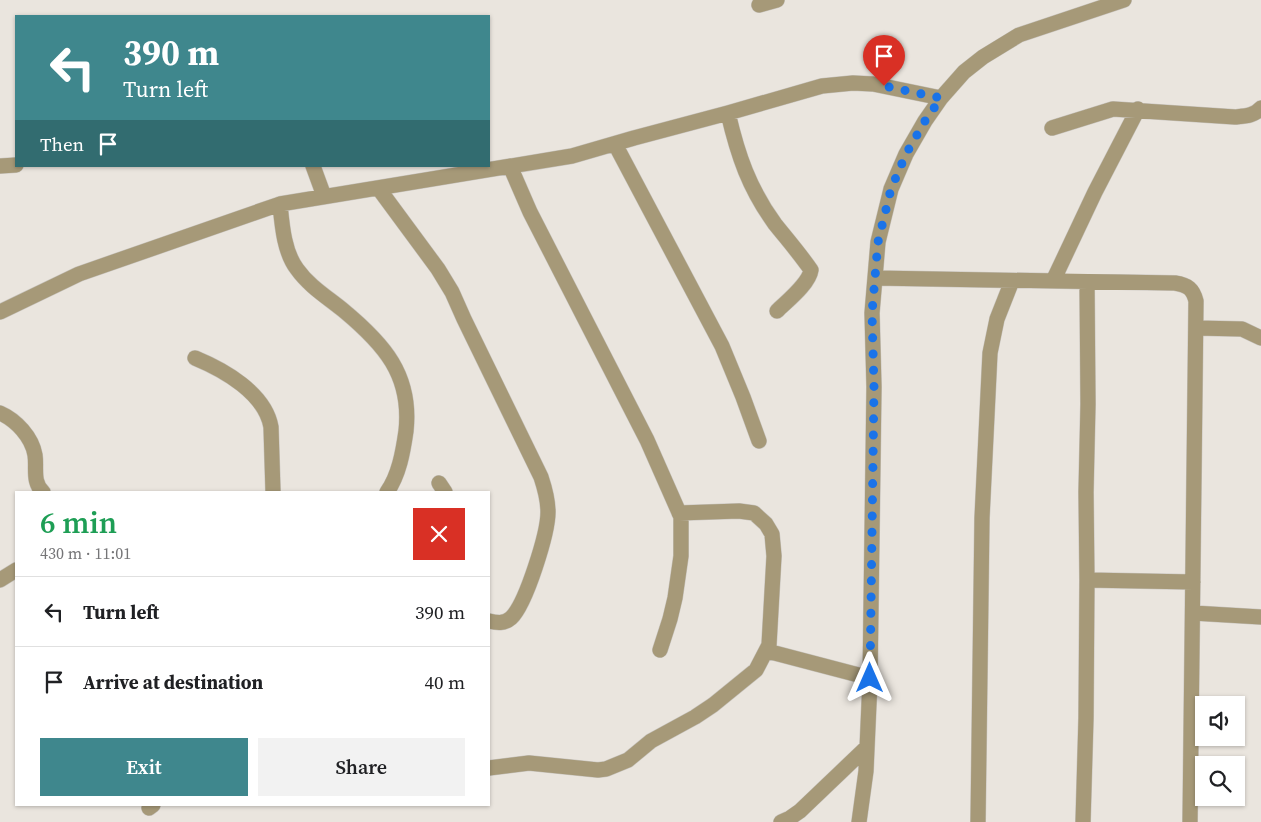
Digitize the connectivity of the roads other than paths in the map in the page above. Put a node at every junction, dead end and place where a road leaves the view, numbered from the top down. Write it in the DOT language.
graph roads {
  1 [pos="777,0"];
  2 [pos="1124,0"];
  3 [pos="760,5"];
  4 [pos="941,98"];
  5 [pos="1261,108"];
  6 [pos="1138,109"];
  7 [pos="728,114"];
  8 [pos="1052,128"];
  9 [pos="615,144"];
  10 [pos="15,165"];
  11 [pos="0,166"];
  12 [pos="510,166"];
  13 [pos="313,167"];
  14 [pos="379,189"];
  15 [pos="324,196"];
  16 [pos="280,204"];
  17 [pos="874,278"];
  18 [pos="1012,280"];
  19 [pos="1053,281"];
  20 [pos="1087,282"];
  21 [pos="777,311"];
  22 [pos="0,312"];
  23 [pos="1196,328"];
  24 [pos="1261,338"];
  25 [pos="195,358"];
  26 [pos="0,413"];
  27 [pos="759,442"];
  28 [pos="42,491"];
  29 [pos="273,491"];
  30 [pos="388,491"];
  31 [pos="679,513"];
  32 [pos="15,571"];
  33 [pos="0,580"];
  34 [pos="1088,580"];
  35 [pos="1193,582"];
  36 [pos="1193,613"];
  37 [pos="1261,617"];
  38 [pos="490,621"];
  39 [pos="660,650"];
  40 [pos="766,651"];
  41 [pos="870,678"];
  42 [pos="867,747"];
  43 [pos="490,768"];
  44 [pos="781,822"];
  45 [pos="858,822"];
  46 [pos="978,822"];
  47 [pos="1082,822"];
  48 [pos="1190,822"];
  1 -- 3 [label="street"];
  2 -- 4 [label="street"];
  4 -- 7 [label="street"];
  4 -- 17 [label="street"];
  5 -- 6 [label="street"];
  6 -- 8 [label="street"];
  6 -- 19 [label="street"];
  7 -- 9 [label="street"];
  7 -- 21 [label="street"];
  9 -- 12 [label="street"];
  9 -- 27 [label="street"];
  10 -- 11 [label="street"];
  12 -- 14 [label="street"];
  12 -- 31 [label="street"];
  13 -- 15 [label="street"];
  14 -- 15 [label="street"];
  14 -- 38 [label="street"];
  15 -- 16 [label="street"];
  16 -- 22 [label="street"];
  16 -- 30 [label="street"];
  17 -- 18 [label="street"];
  17 -- 41 [label="street"];
  18 -- 19 [label="street"];
  18 -- 46 [label="street"];
  19 -- 20 [label="street"];
  20 -- 23 [label="street"];
  20 -- 34 [label="street"];
  23 -- 24 [label="street"];
  23 -- 35 [label="street"];
  25 -- 29 [label="street"];
  26 -- 28 [label="street"];
  31 -- 39 [label="street"];
  31 -- 40 [label="street"];
  32 -- 33 [label="street"];
  34 -- 35 [label="street"];
  34 -- 47 [label="street"];
  35 -- 36 [label="street"];
  36 -- 37 [label="street"];
  36 -- 48 [label="street"];
  40 -- 41 [label="street"];
  40 -- 43 [label="street"];
  41 -- 42 [label="street"];
  42 -- 44 [label="street"];
  42 -- 45 [label="street"];
}
